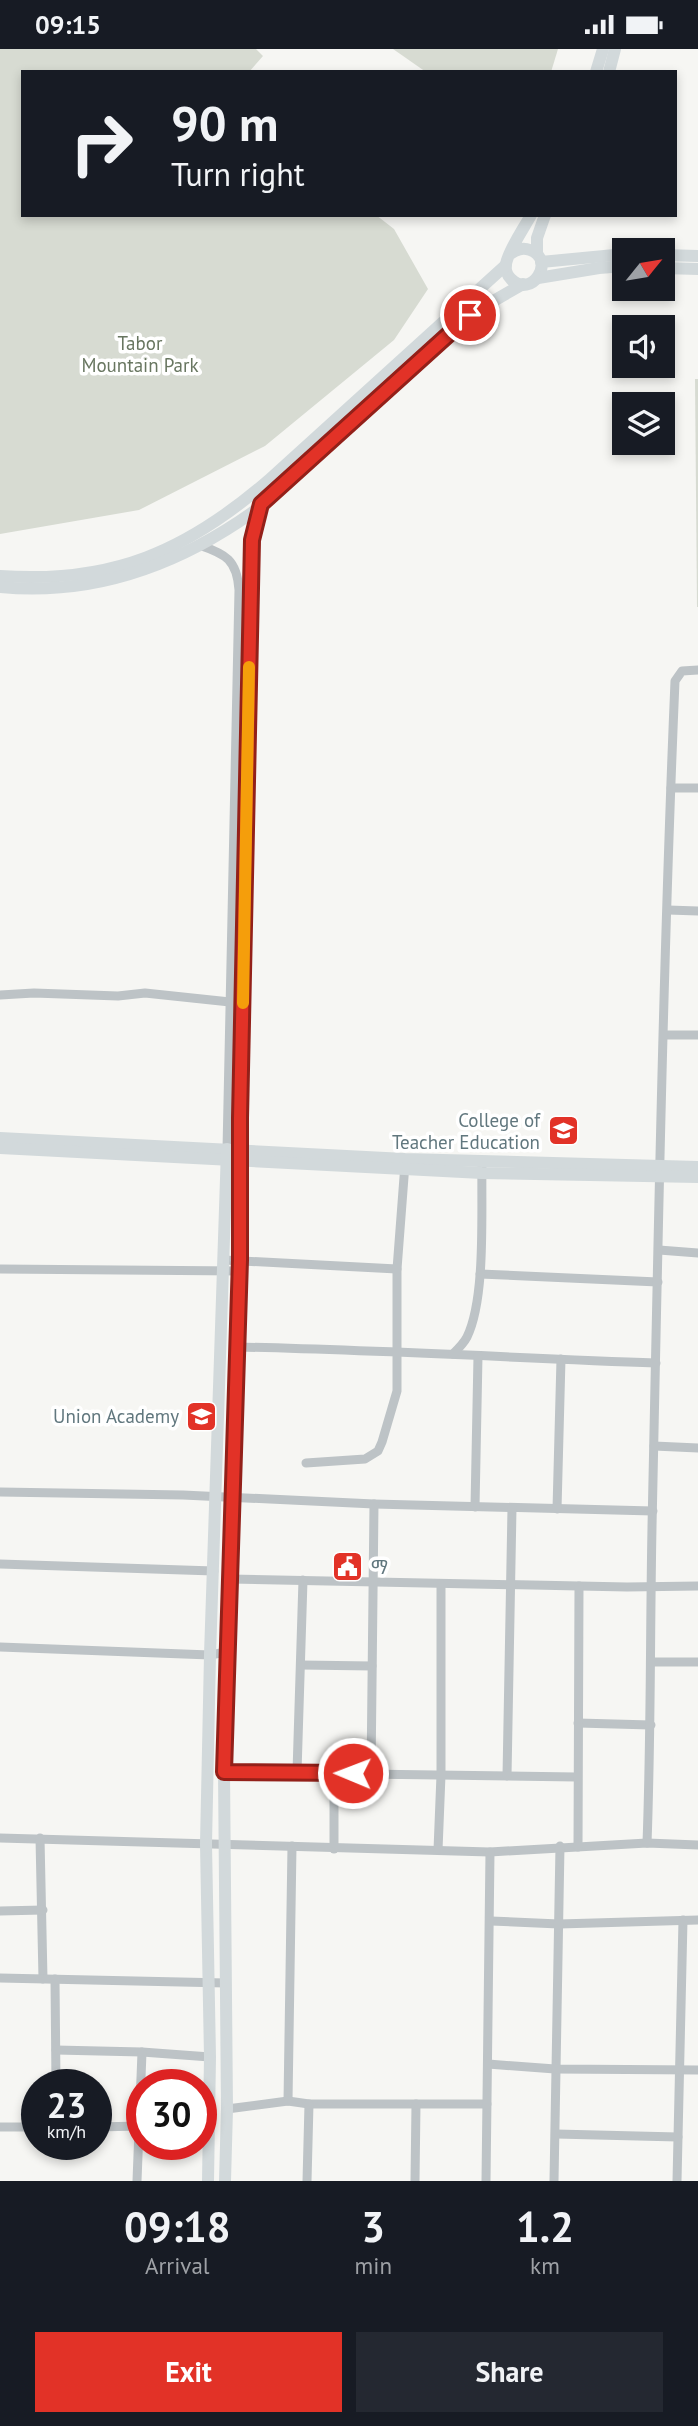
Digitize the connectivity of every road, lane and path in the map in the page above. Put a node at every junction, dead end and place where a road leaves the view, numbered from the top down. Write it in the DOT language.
graph roads {
  1 [pos="603,49"];
  2 [pos="615,49"];
  3 [pos="597,70"];
  4 [pos="610,70"];
  5 [pos="530,217"];
  6 [pos="544,217"];
  7 [pos="612,255"];
  8 [pos="676,255"];
  9 [pos="698,256"];
  10 [pos="539,258"];
  11 [pos="508,260"];
  12 [pos="612,268"];
  13 [pos="676,268"];
  14 [pos="698,269"];
  15 [pos="538,278"];
  16 [pos="523,284"];
  17 [pos="261,504"];
  18 [pos="199,545"];
  19 [pos="0,576"];
  20 [pos="0,587"];
  21 [pos="250,635"];
  22 [pos="238,638"];
  23 [pos="698,670"];
  24 [pos="671,788"];
  25 [pos="698,788"];
  26 [pos="668,911"];
  27 [pos="698,911"];
  28 [pos="0,995"];
  29 [pos="230,1002"];
  30 [pos="664,1035"];
  31 [pos="698,1035"];
  32 [pos="0,1138"];
  33 [pos="0,1148"];
  34 [pos="233,1155"];
  35 [pos="405,1164"];
  36 [pos="482,1167"];
  37 [pos="698,1167"];
  38 [pos="660,1171"];
  39 [pos="698,1177"];
  40 [pos="659,1250"];
  41 [pos="698,1253"];
  42 [pos="223,1265"];
  43 [pos="240,1265"];
  44 [pos="0,1269"];
  45 [pos="397,1269"];
  46 [pos="480,1274"];
  47 [pos="659,1282"];
  48 [pos="238,1347"];
  49 [pos="398,1350"];
  50 [pos="453,1354"];
  51 [pos="478,1356"];
  52 [pos="561,1359"];
  53 [pos="656,1363"];
  54 [pos="654,1446"];
  55 [pos="698,1448"];
  56 [pos="306,1462"];
  57 [pos="0,1492"];
  58 [pos="216,1497"];
  59 [pos="234,1498"];
  60 [pos="374,1504"];
  61 [pos="475,1507"];
  62 [pos="512,1508"];
  63 [pos="557,1509"];
  64 [pos="653,1511"];
  65 [pos="0,1564"];
  66 [pos="214,1571"];
  67 [pos="230,1579"];
  68 [pos="303,1580"];
  69 [pos="373,1581"];
  70 [pos="440,1584"];
  71 [pos="510,1585"];
  72 [pos="579,1586"];
  73 [pos="651,1586"];
  74 [pos="698,1586"];
  75 [pos="0,1647"];
  76 [pos="226,1652"];
  77 [pos="210,1655"];
  78 [pos="651,1662"];
  79 [pos="698,1662"];
  80 [pos="300,1665"];
  81 [pos="372,1666"];
  82 [pos="578,1723"];
  83 [pos="651,1725"];
  84 [pos="224,1772"];
  85 [pos="297,1772"];
  86 [pos="334,1773"];
  87 [pos="372,1774"];
  88 [pos="440,1775"];
  89 [pos="507,1776"];
  90 [pos="576,1777"];
  91 [pos="0,1838"];
  92 [pos="40,1838"];
  93 [pos="647,1843"];
  94 [pos="206,1844"];
  95 [pos="223,1844"];
  96 [pos="698,1845"];
  97 [pos="292,1846"];
  98 [pos="560,1846"];
  99 [pos="578,1847"];
  100 [pos="334,1849"];
  101 [pos="438,1850"];
  102 [pos="490,1852"];
  103 [pos="43,1910"];
  104 [pos="0,1912"];
  105 [pos="683,1920"];
  106 [pos="698,1920"];
  107 [pos="491,1921"];
  108 [pos="559,1924"];
  109 [pos="0,1979"];
  110 [pos="43,1979"];
  111 [pos="55,1979"];
  112 [pos="208,1982"];
  113 [pos="226,1983"];
  114 [pos="56,2050"];
  115 [pos="142,2052"];
  116 [pos="211,2057"];
  117 [pos="488,2064"];
  118 [pos="56,2069"];
  119 [pos="142,2069"];
  120 [pos="555,2069"];
  121 [pos="681,2069"];
  122 [pos="698,2070"];
  123 [pos="288,2101"];
  124 [pos="309,2103"];
  125 [pos="416,2104"];
  126 [pos="487,2104"];
  127 [pos="227,2109"];
  128 [pos="0,2127"];
  129 [pos="21,2127"];
  130 [pos="556,2134"];
  131 [pos="678,2137"];
  132 [pos="138,2160"];
  133 [pos="137,2181"];
  134 [pos="208,2181"];
  135 [pos="225,2181"];
  136 [pos="307,2181"];
  137 [pos="415,2181"];
  138 [pos="486,2181"];
  139 [pos="554,2181"];
  140 [pos="677,2181"];
  1 -- 3 [label="main road"];
  2 -- 4 [label="main road"];
  5 -- 11 [label="main road"];
  6 -- 10 [label="main road"];
  7 -- 10 [label="main road"];
  8 -- 9 [label="main road"];
  10 -- 11 [label="main road"];
  10 -- 15 [label="main road"];
  11 -- 16 [label="main road"];
  11 -- 19 [label="main road"];
  12 -- 15 [label="main road"];
  13 -- 14 [label="main road"];
  15 -- 16 [label="main road"];
  16 -- 17 [label="main road"];
  17 -- 18 [label="main road"];
  17 -- 21 [label="street"];
  18 -- 20 [label="main road"];
  18 -- 22 [label="street"];
  21 -- 22 [label="street"];
  21 -- 34 [label="street"];
  22 -- 29 [label="street"];
  23 -- 24 [label="street"];
  24 -- 25 [label="street"];
  24 -- 26 [label="street"];
  26 -- 27 [label="street"];
  26 -- 30 [label="street"];
  28 -- 29 [label="street"];
  29 -- 34 [label="street"];
  30 -- 31 [label="street"];
  30 -- 38 [label="street"];
  32 -- 34 [label="main road"];
  33 -- 34 [label="main road"];
  34 -- 35 [label="main road"];
  34 -- 42 [label="main road"];
  34 -- 43 [label="main road"];
  35 -- 36 [label="main road"];
  35 -- 45 [label="street"];
  36 -- 38 [label="main road"];
  36 -- 46 [label="street"];
  37 -- 38 [label="main road"];
  38 -- 39 [label="main road"];
  38 -- 40 [label="street"];
  40 -- 41 [label="street"];
  40 -- 47 [label="street"];
  42 -- 43 [label="street"];
  42 -- 44 [label="street"];
  42 -- 58 [label="main road"];
  43 -- 45 [label="street"];
  43 -- 48 [label="main road"];
  45 -- 49 [label="street"];
  46 -- 47 [label="street"];
  46 -- 50 [label="street"];
  47 -- 53 [label="street"];
  48 -- 49 [label="street"];
  48 -- 59 [label="main road"];
  49 -- 50 [label="street"];
  49 -- 56 [label="street"];
  50 -- 51 [label="street"];
  51 -- 52 [label="street"];
  51 -- 61 [label="street"];
  52 -- 53 [label="street"];
  52 -- 63 [label="street"];
  53 -- 54 [label="street"];
  54 -- 55 [label="street"];
  54 -- 64 [label="street"];
  57 -- 58 [label="street"];
  58 -- 59 [label="street"];
  58 -- 66 [label="main road"];
  59 -- 60 [label="street"];
  59 -- 67 [label="main road"];
  60 -- 61 [label="street"];
  60 -- 69 [label="street"];
  61 -- 62 [label="street"];
  62 -- 63 [label="street"];
  62 -- 71 [label="street"];
  63 -- 64 [label="street"];
  64 -- 73 [label="street"];
  65 -- 66 [label="street"];
  66 -- 77 [label="main road"];
  67 -- 68 [label="street"];
  67 -- 76 [label="main road"];
  68 -- 69 [label="street"];
  68 -- 80 [label="street"];
  69 -- 70 [label="street"];
  69 -- 81 [label="street"];
  70 -- 71 [label="street"];
  70 -- 88 [label="street"];
  71 -- 72 [label="street"];
  71 -- 89 [label="street"];
  72 -- 73 [label="street"];
  72 -- 82 [label="street"];
  73 -- 74 [label="street"];
  73 -- 78 [label="street"];
  75 -- 77 [label="street"];
  76 -- 77 [label="street"];
  76 -- 84 [label="main road"];
  77 -- 94 [label="main road"];
  78 -- 79 [label="street"];
  78 -- 83 [label="street"];
  80 -- 81 [label="street"];
  80 -- 85 [label="street"];
  81 -- 87 [label="street"];
  82 -- 83 [label="street"];
  82 -- 90 [label="street"];
  83 -- 93 [label="street"];
  84 -- 85 [label="street"];
  84 -- 95 [label="main road"];
  85 -- 86 [label="street"];
  86 -- 87 [label="street"];
  86 -- 100 [label="street"];
  87 -- 88 [label="street"];
  88 -- 89 [label="street"];
  88 -- 101 [label="street"];
  89 -- 90 [label="street"];
  90 -- 99 [label="street"];
  91 -- 92 [label="street"];
  92 -- 94 [label="street"];
  92 -- 103 [label="street"];
  93 -- 96 [label="street"];
  93 -- 99 [label="street"];
  94 -- 95 [label="street"];
  94 -- 112 [label="main road"];
  95 -- 97 [label="street"];
  95 -- 113 [label="main road"];
  97 -- 100 [label="street"];
  97 -- 123 [label="street"];
  98 -- 99 [label="street"];
  98 -- 102 [label="street"];
  98 -- 108 [label="street"];
  100 -- 101 [label="street"];
  101 -- 102 [label="street"];
  102 -- 107 [label="street"];
  103 -- 104 [label="street"];
  103 -- 110 [label="street"];
  105 -- 106 [label="street"];
  105 -- 108 [label="street"];
  105 -- 121 [label="street"];
  107 -- 108 [label="street"];
  107 -- 117 [label="street"];
  108 -- 120 [label="street"];
  109 -- 110 [label="street"];
  110 -- 111 [label="street"];
  111 -- 112 [label="street"];
  111 -- 114 [label="street"];
  112 -- 113 [label="street"];
  112 -- 116 [label="main road"];
  113 -- 127 [label="main road"];
  114 -- 115 [label="street"];
  114 -- 118 [label="street"];
  115 -- 116 [label="street"];
  115 -- 119 [label="street"];
  116 -- 134 [label="main road"];
  117 -- 120 [label="street"];
  117 -- 126 [label="street"];
  120 -- 121 [label="street"];
  120 -- 130 [label="street"];
  121 -- 122 [label="street"];
  121 -- 131 [label="street"];
  123 -- 124 [label="street"];
  123 -- 127 [label="street"];
  124 -- 125 [label="street"];
  124 -- 136 [label="street"];
  125 -- 126 [label="street"];
  125 -- 137 [label="street"];
  126 -- 138 [label="street"];
  127 -- 135 [label="main road"];
  128 -- 129 [label="street"];
  130 -- 131 [label="street"];
  130 -- 139 [label="street"];
  131 -- 140 [label="street"];
  132 -- 133 [label="street"];
}
